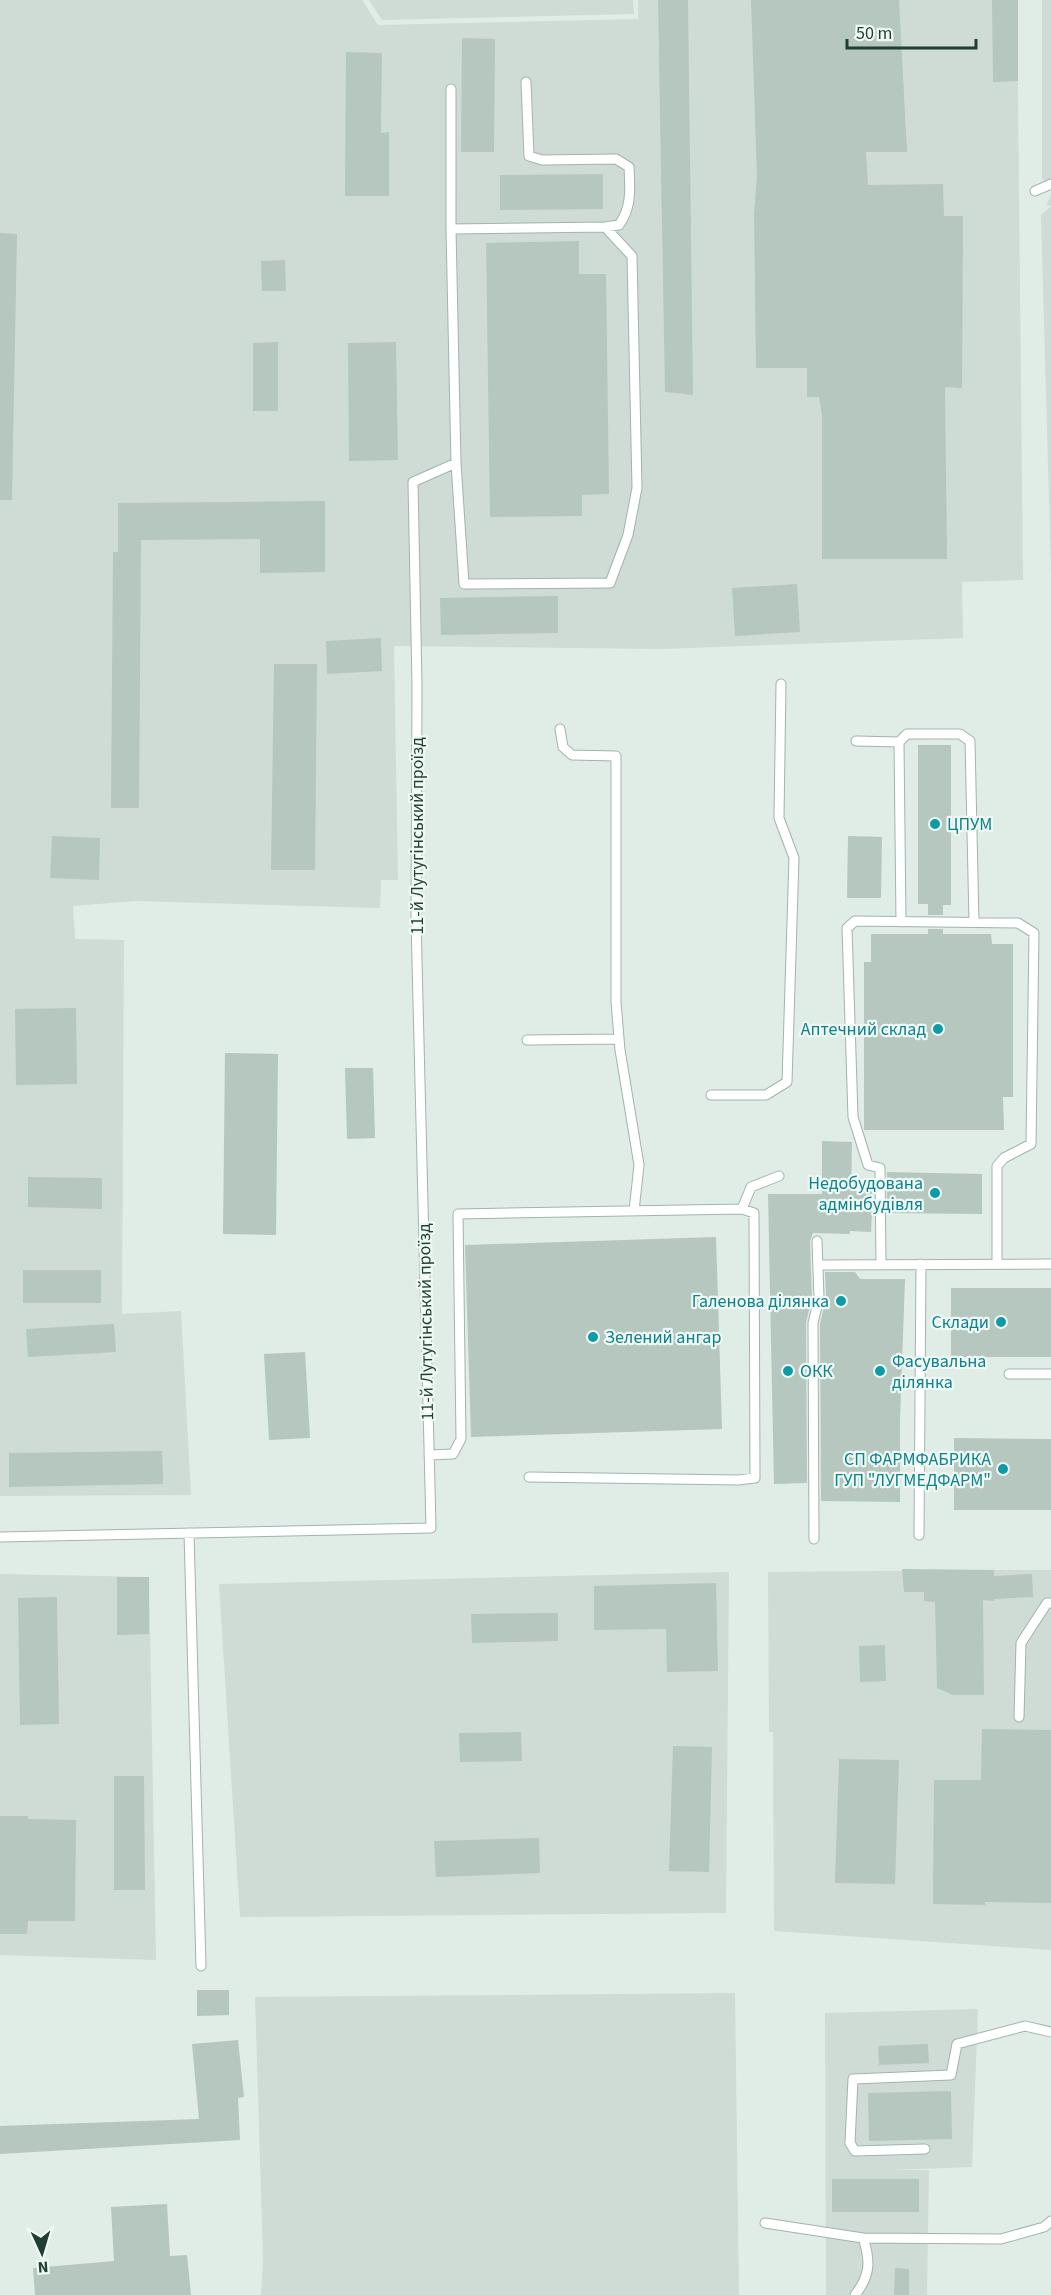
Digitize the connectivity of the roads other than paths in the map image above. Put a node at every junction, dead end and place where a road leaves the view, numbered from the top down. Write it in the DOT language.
graph roads {
  1 [pos="526,82"];
  2 [pos="451,89"];
  3 [pos="1051,184"];
  4 [pos="1035,191"];
  5 [pos="605,227"];
  6 [pos="451,229"];
  7 [pos="456,463"];
  8 [pos="781,684"];
  9 [pos="560,729"];
  10 [pos="856,741"];
  11 [pos="899,742"];
  12 [pos="901,922"];
  13 [pos="974,922"];
  14 [pos="619,1039"];
  15 [pos="527,1040"];
  16 [pos="711,1095"];
  17 [pos="778,1176"];
  18 [pos="742,1209"];
  19 [pos="634,1211"];
  20 [pos="817,1241"];
  21 [pos="921,1264"];
  22 [pos="997,1264"];
  23 [pos="1051,1264"];
  24 [pos="818,1265"];
  25 [pos="881,1265"];
  26 [pos="1009,1374"];
  27 [pos="1051,1374"];
  28 [pos="429,1455"];
  29 [pos="529,1477"];
  30 [pos="189,1533"];
  31 [pos="919,1534"];
  32 [pos="0,1537"];
  33 [pos="814,1539"];
  34 [pos="1051,1603"];
  35 [pos="1019,1717"];
  36 [pos="201,1965"];
  37 [pos="1051,2032"];
  38 [pos="925,2149"];
  39 [pos="1051,2221"];
  40 [pos="765,2223"];
  41 [pos="863,2238"];
  42 [pos="855,2295"];
  1 -- 5 [label="lane"];
  2 -- 6 [label="lane"];
  3 -- 4 [label="lane"];
  5 -- 6 [label="lane"];
  5 -- 7 [label="lane"];
  6 -- 7 [label="lane"];
  7 -- 28 [label="lane, 11-й Лутугінський проїзд"];
  8 -- 16 [label="lane"];
  9 -- 14 [label="lane"];
  10 -- 11 [label="lane"];
  11 -- 12 [label="lane"];
  11 -- 13 [label="lane"];
  12 -- 13 [label="lane"];
  12 -- 25 [label="lane"];
  13 -- 22 [label="lane"];
  14 -- 15 [label="lane"];
  14 -- 19 [label="lane"];
  17 -- 18 [label="lane"];
  18 -- 19 [label="lane"];
  18 -- 29 [label="lane"];
  19 -- 28 [label="lane"];
  20 -- 24 [label="lane"];
  21 -- 22 [label="lane"];
  21 -- 25 [label="lane"];
  21 -- 31 [label="lane"];
  22 -- 23 [label="lane"];
  24 -- 25 [label="lane"];
  24 -- 33 [label="lane"];
  26 -- 27 [label="lane"];
  28 -- 30 [label="lane, 11-й Лутугінський проїзд"];
  30 -- 32 [label="lane, 11-й Лутугінський проїзд"];
  30 -- 36 [label="lane"];
  34 -- 35 [label="lane"];
  37 -- 38 [label="lane"];
  39 -- 41 [label="lane"];
  40 -- 41 [label="lane"];
  41 -- 42 [label="lane"];
}
